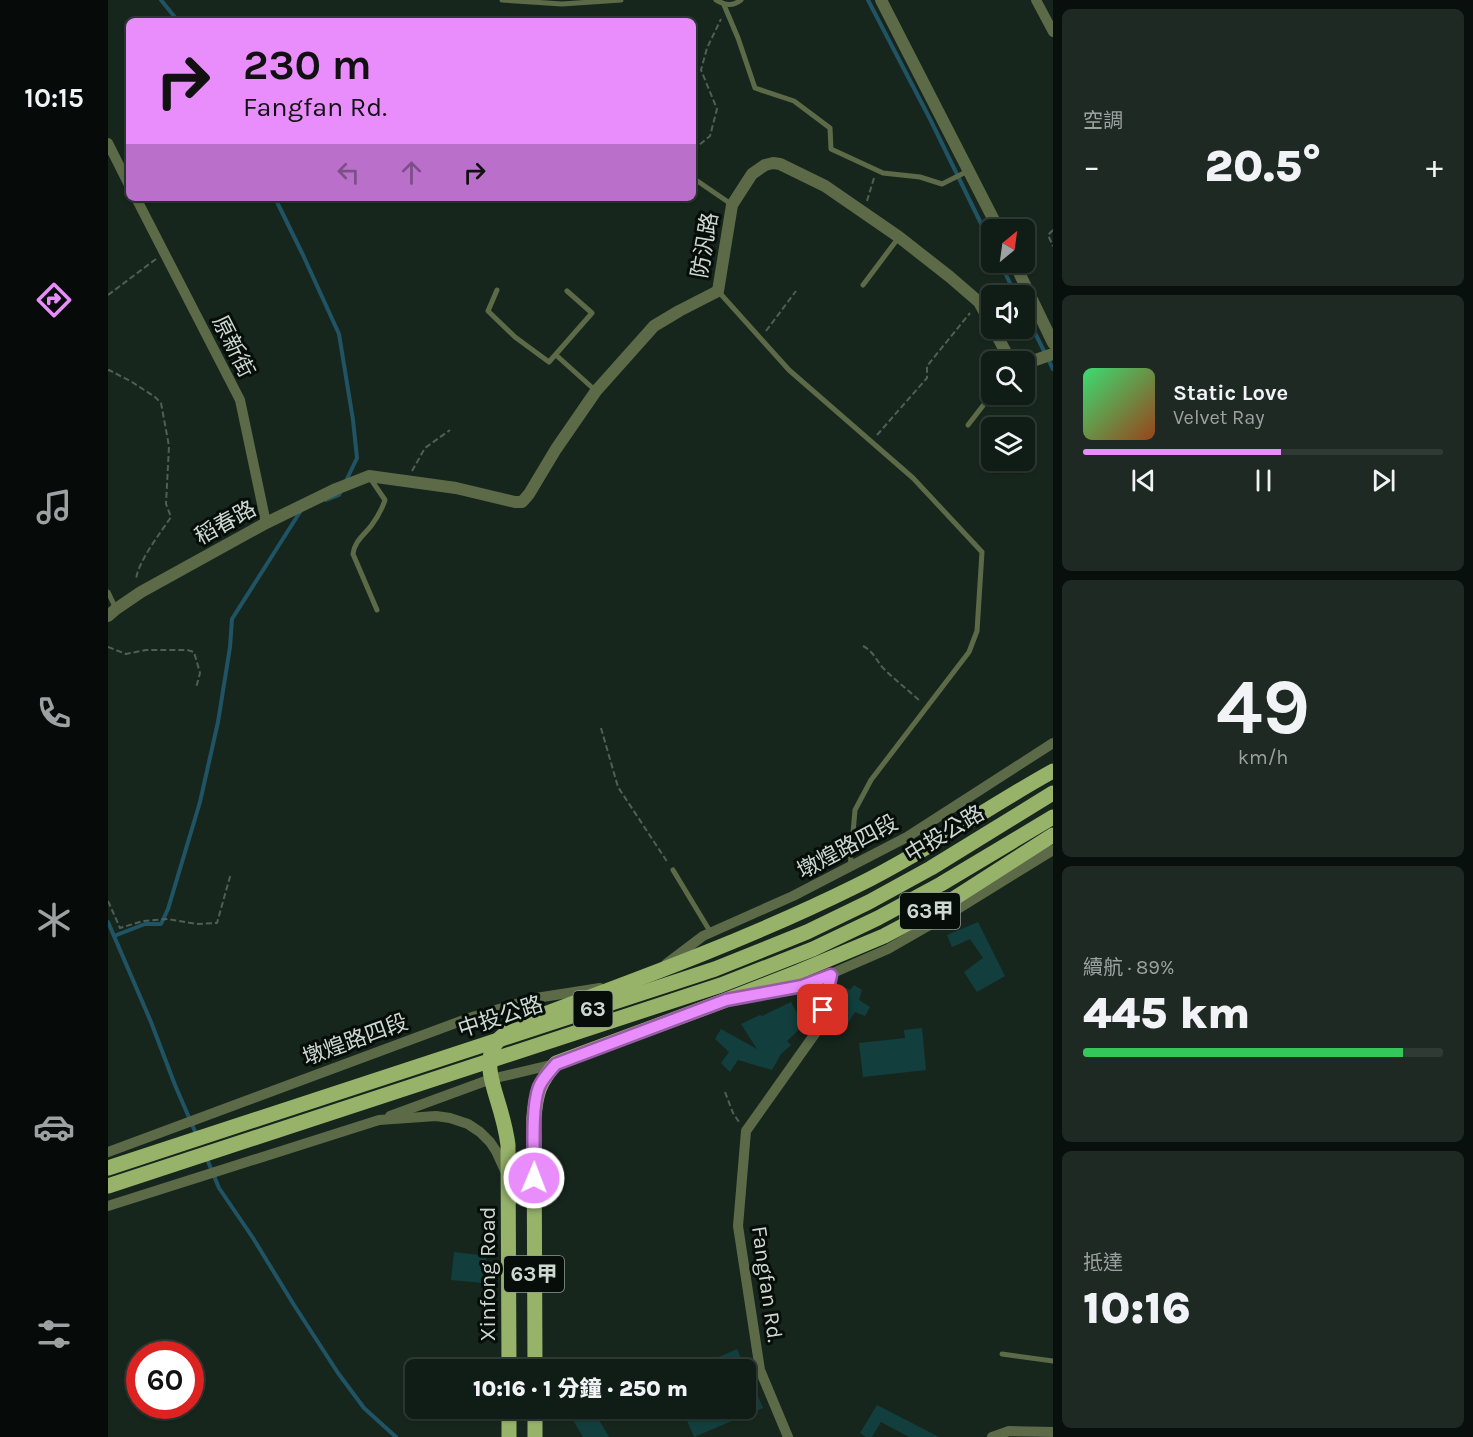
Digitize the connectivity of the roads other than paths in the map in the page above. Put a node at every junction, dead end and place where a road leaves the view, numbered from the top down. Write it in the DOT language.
graph roads {
  1 [pos="502,0"];
  2 [pos="621,0"];
  3 [pos="716,0"];
  4 [pos="741,0"];
  5 [pos="881,0"];
  6 [pos="1036,0"];
  7 [pos="724,5"];
  8 [pos="1053,32"];
  9 [pos="108,143"];
  10 [pos="968,171"];
  11 [pos="126,179"];
  12 [pos="696,180"];
  13 [pos="137,201"];
  14 [pos="732,205"];
  15 [pos="993,219"];
  16 [pos="899,237"];
  17 [pos="1019,273"];
  18 [pos="862,285"];
  19 [pos="497,290"];
  20 [pos="567,291"];
  21 [pos="718,291"];
  22 [pos="981,306"];
  23 [pos="1053,343"];
  24 [pos="1053,354"];
  25 [pos="556,355"];
  26 [pos="1035,360"];
  27 [pos="596,391"];
  28 [pos="983,405"];
  29 [pos="968,425"];
  30 [pos="369,476"];
  31 [pos="266,523"];
  32 [pos="108,592"];
  33 [pos="377,610"];
  34 [pos="112,612"];
  35 [pos="1053,743"];
  36 [pos="1053,770"];
  37 [pos="1053,793"];
  38 [pos="1053,817"];
  39 [pos="1053,835"];
  40 [pos="1053,850"];
  41 [pos="849,868"];
  42 [pos="673,870"];
  43 [pos="711,933"];
  44 [pos="655,973"];
  45 [pos="831,975"];
  46 [pos="622,985"];
  47 [pos="726,1000"];
  48 [pos="556,1064"];
  49 [pos="491,1078"];
  50 [pos="379,1120"];
  51 [pos="133,1143"];
  52 [pos="108,1152"];
  53 [pos="108,1168"];
  54 [pos="509,1179"];
  55 [pos="108,1186"];
  56 [pos="149,1193"];
  57 [pos="108,1206"];
  58 [pos="1002,1354"];
  59 [pos="509,1359"];
  60 [pos="535,1359"];
  61 [pos="1053,1361"];
  62 [pos="509,1419"];
  63 [pos="535,1419"];
  64 [pos="1053,1432"];
  65 [pos="509,1437"];
  66 [pos="535,1437"];
  67 [pos="788,1437"];
  68 [pos="992,1437"];
  1 -- 2 [label="lane"];
  3 -- 7 [label="lane"];
  4 -- 7 [label="lane"];
  5 -- 10 [label="street"];
  6 -- 8 [label="street"];
  7 -- 10 [label="lane"];
  9 -- 11 [label="street"];
  10 -- 15 [label="street"];
  12 -- 14 [label="lane"];
  13 -- 31 [label="street, 原新街"];
  14 -- 16 [label="street, 防汎路"];
  14 -- 21 [label="street, 防汎路"];
  16 -- 18 [label="lane"];
  16 -- 22 [label="street, 防汎路"];
  17 -- 23 [label="street"];
  19 -- 25 [label="lane"];
  20 -- 25 [label="lane"];
  21 -- 27 [label="street, 防汎路"];
  21 -- 41 [label="lane"];
  24 -- 26 [label="street"];
  25 -- 27 [label="lane"];
  27 -- 30 [label="street, 防汎路"];
  28 -- 29 [label="lane"];
  30 -- 31 [label="street, 稻春路"];
  30 -- 33 [label="lane"];
  31 -- 34 [label="street, 稻春路"];
  32 -- 34 [label="lane"];
  35 -- 41 [label="street, 墩煌路四段"];
  36 -- 44 [label="main road, 63甲"];
  37 -- 53 [label="main road, 中投公路 / 63, bridge"];
  38 -- 55 [label="main road, 中投公路 / 63, bridge"];
  39 -- 47 [label="main road, 63甲"];
  40 -- 45 [label="street"];
  41 -- 43 [label="street, 墩煌路四段"];
  42 -- 43 [label="lane"];
  43 -- 44 [label="street, 墩煌路四段"];
  44 -- 46 [label="main road, 63甲"];
  45 -- 47 [label="street"];
  45 -- 67 [label="street, Fangfan Rd."];
  46 -- 49 [label="main road, 63甲"];
  46 -- 51 [label="street, 墩煌路四段"];
  47 -- 48 [label="main road, 63甲"];
  48 -- 49 [label="street"];
  48 -- 60 [label="main road, Xinfong Road / 63甲"];
  49 -- 50 [label="street"];
  49 -- 54 [label="main road, 63甲"];
  50 -- 54 [label="street"];
  50 -- 56 [label="street"];
  51 -- 52 [label="street, 墩煌路四段"];
  51 -- 56 [label="street"];
  54 -- 59 [label="main road, Xinfong Road / 63甲"];
  56 -- 57 [label="street"];
  58 -- 61 [label="lane"];
  62 -- 65 [label="main road"];
  63 -- 66 [label="main road"];
  64 -- 68 [label="street"];
}
